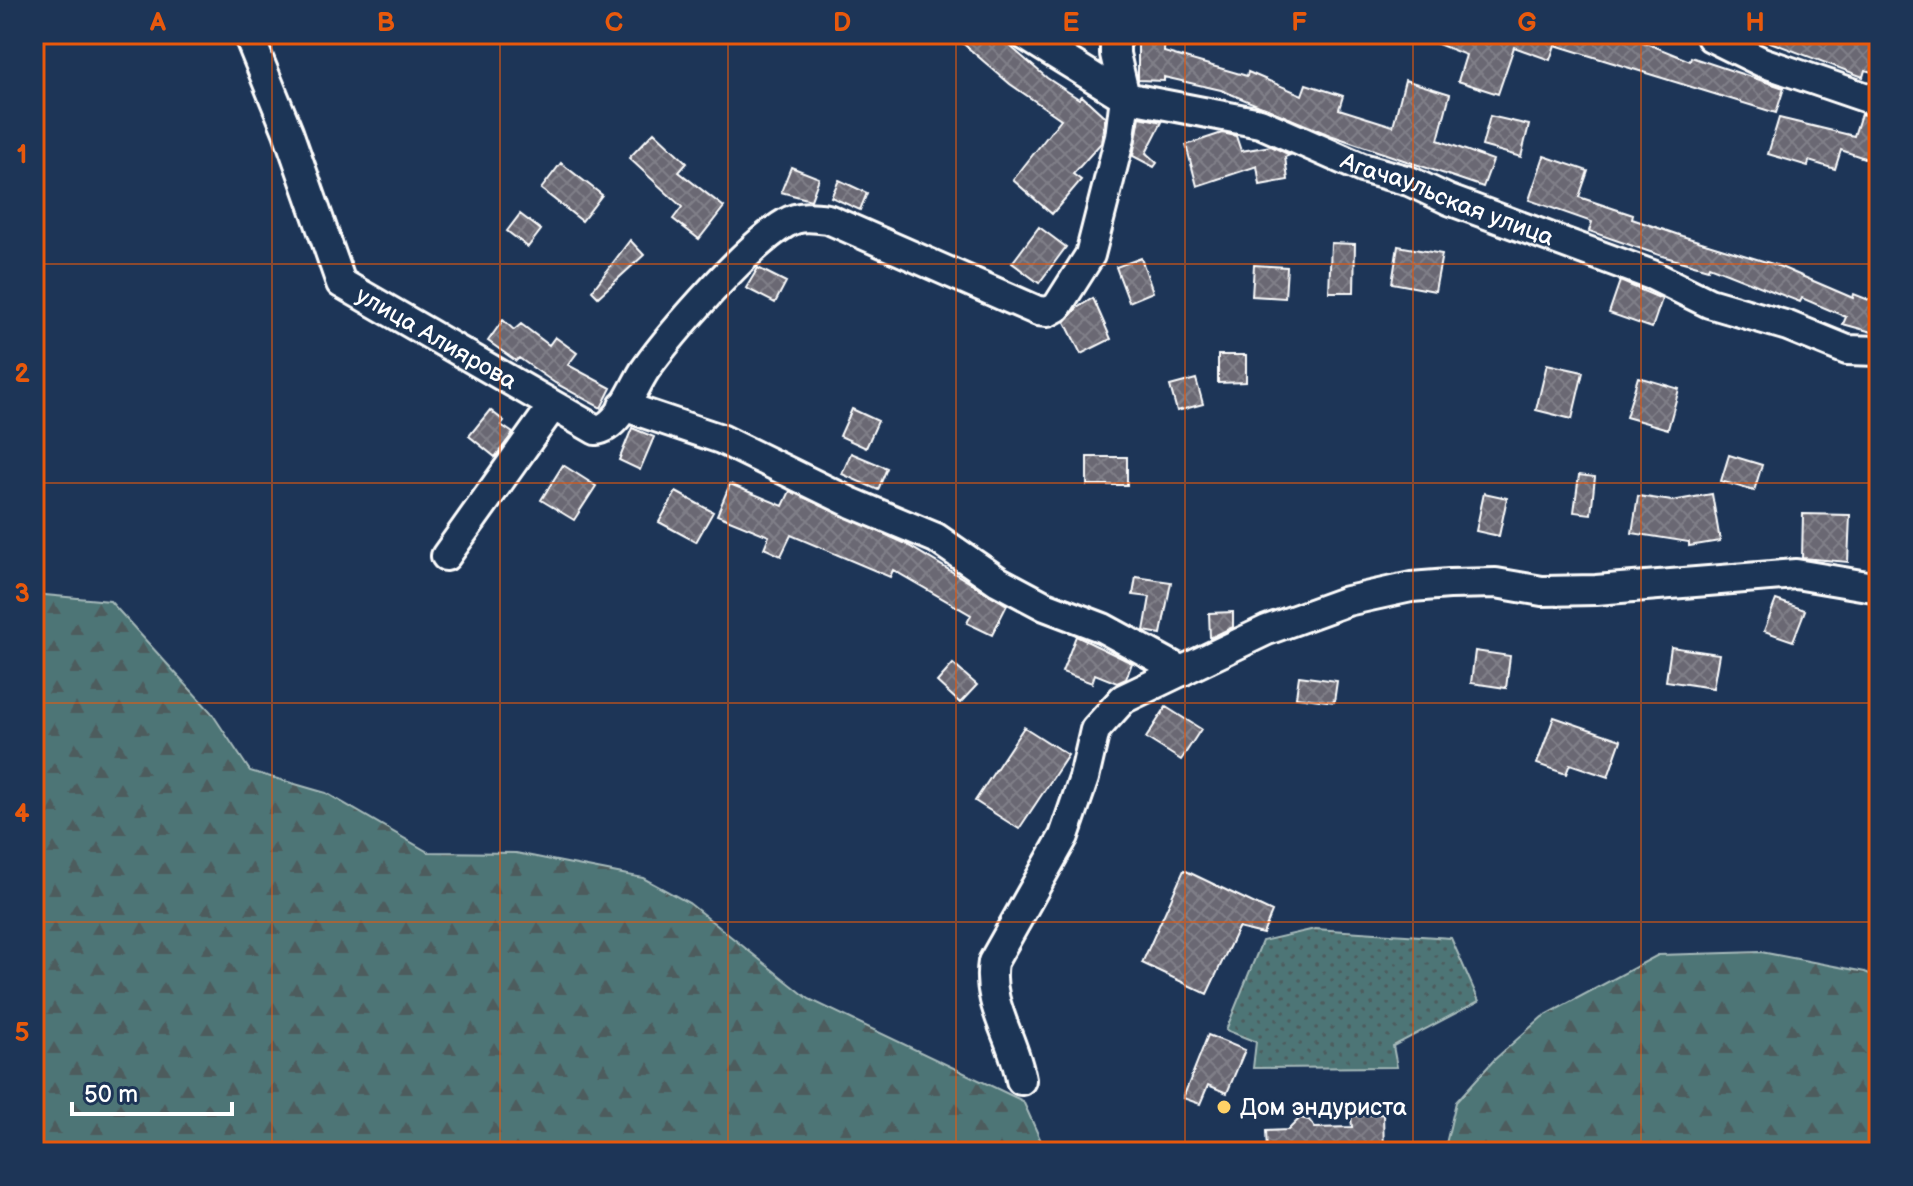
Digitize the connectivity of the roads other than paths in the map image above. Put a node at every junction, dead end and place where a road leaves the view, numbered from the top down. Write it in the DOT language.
graph roads {
  1 [pos="248,34"];
  2 [pos="1023,34"];
  3 [pos="1115,34"];
  4 [pos="1708,35"];
  5 [pos="1125,97"];
  6 [pos="1879,102"];
  7 [pos="1879,351"];
  8 [pos="623,406"];
  9 [pos="552,407"];
  10 [pos="446,556"];
  11 [pos="1879,588"];
  12 [pos="1182,671"];
  13 [pos="1021,1080"];
  1 -- 9 [label="street, улица Алиярова"];
  2 -- 5 [label="street, Агачаульская улица"];
  3 -- 5 [label="street"];
  4 -- 6 [label="street"];
  5 -- 7 [label="street, Агачаульская улица"];
  5 -- 8 [label="street"];
  8 -- 9 [label="street, улица Алиярова"];
  8 -- 12 [label="street"];
  9 -- 10 [label="street"];
  11 -- 12 [label="street"];
  12 -- 13 [label="street"];
}
